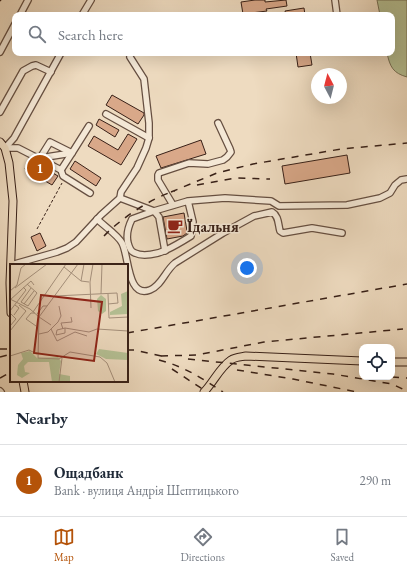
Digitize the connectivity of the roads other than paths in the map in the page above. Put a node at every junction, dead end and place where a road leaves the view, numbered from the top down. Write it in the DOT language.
graph roads {
  1 [pos="28,0"];
  2 [pos="335,0"];
  3 [pos="88,1"];
  4 [pos="22,12"];
  5 [pos="83,12"];
  6 [pos="337,12"];
  7 [pos="12,30"];
  8 [pos="0,52"];
  9 [pos="59,56"];
  10 [pos="130,57"];
  11 [pos="51,72"];
  12 [pos="0,112"];
  13 [pos="106,114"];
  14 [pos="218,123"];
  15 [pos="89,126"];
  16 [pos="149,138"];
  17 [pos="0,142"];
  18 [pos="5,148"];
  19 [pos="72,153"];
  20 [pos="40,158"];
  21 [pos="61,170"];
  22 [pos="407,179"];
  23 [pos="90,193"];
  24 [pos="120,198"];
  25 [pos="188,201"];
  26 [pos="173,205"];
  27 [pos="154,211"];
  28 [pos="99,217"];
  29 [pos="342,233"];
  30 [pos="165,251"];
  31 [pos="11,264"];
  32 [pos="127,264"];
  33 [pos="128,266"];
  34 [pos="359,360"];
  35 [pos="395,362"];
  36 [pos="407,362"];
  37 [pos="23,382"];
  38 [pos="25,392"];
  39 [pos="204,392"];
  1 -- 4 [label="street"];
  2 -- 6 [label="street"];
  3 -- 5 [label="street"];
  7 -- 8 [label="street"];
  9 -- 11 [label="street"];
  10 -- 16 [label="street"];
  11 -- 12 [label="street"];
  11 -- 18 [label="street"];
  13 -- 16 [label="street"];
  14 -- 26 [label="street"];
  15 -- 19 [label="street"];
  16 -- 24 [label="street"];
  17 -- 18 [label="main road"];
  18 -- 20 [label="street"];
  18 -- 31 [label="main road"];
  19 -- 20 [label="street"];
  19 -- 20 [label="street"];
  19 -- 21 [label="street"];
  20 -- 21 [label="street"];
  21 -- 23 [label="street"];
  22 -- 25 [label="street"];
  24 -- 27 [label="street"];
  24 -- 28 [label="street"];
  25 -- 26 [label="street"];
  25 -- 30 [label="street"];
  26 -- 27 [label="street"];
  27 -- 30 [label="street"];
  27 -- 30 [label="street"];
  28 -- 31 [label="street"];
  28 -- 32 [label="street"];
  29 -- 33 [label="street"];
  34 -- 39 [label="main road"];
  35 -- 36 [label="main road"];
  37 -- 38 [label="main road"];
}
